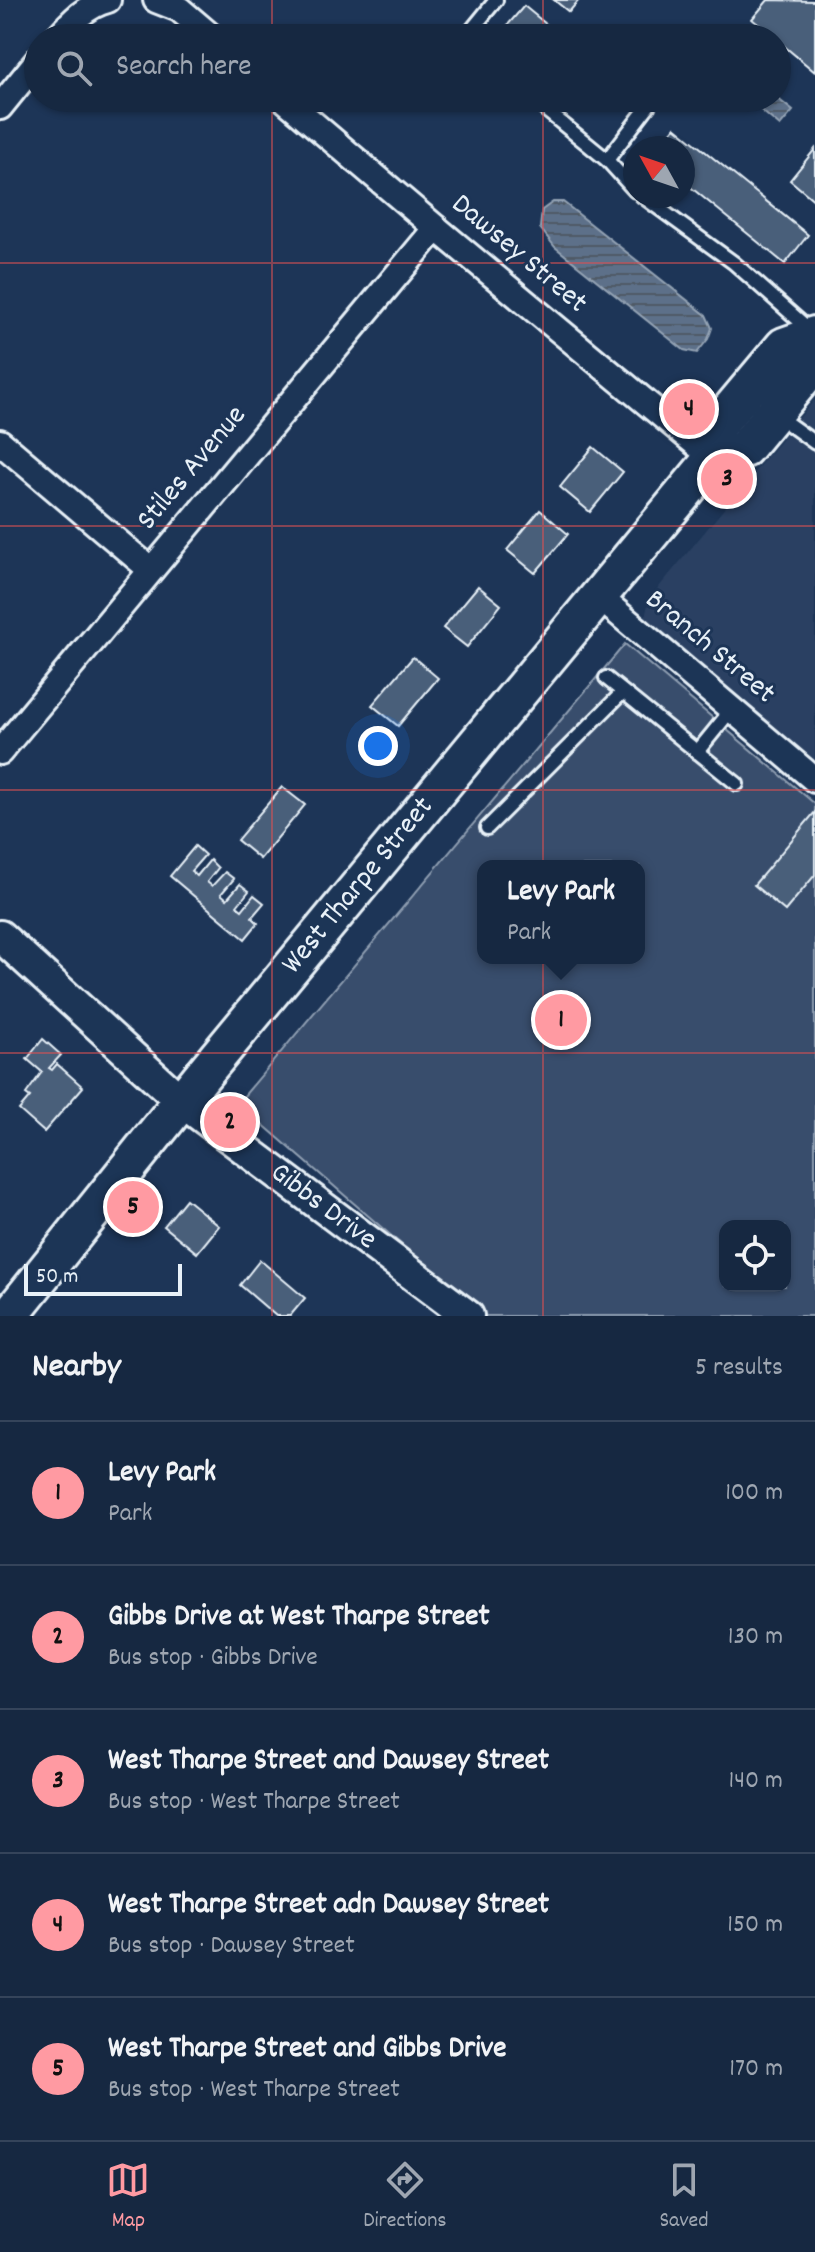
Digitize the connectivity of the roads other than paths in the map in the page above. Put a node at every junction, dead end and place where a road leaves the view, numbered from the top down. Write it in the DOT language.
graph roads {
  1 [pos="156,0"];
  2 [pos="496,0"];
  3 [pos="98,2"];
  4 [pos="69,24"];
  5 [pos="197,24"];
  6 [pos="476,24"];
  7 [pos="24,77"];
  8 [pos="0,107"];
  9 [pos="299,112"];
  10 [pos="548,112"];
  11 [pos="644,112"];
  12 [pos="607,160"];
  13 [pos="623,178"];
  14 [pos="658,208"];
  15 [pos="436,228"];
  16 [pos="814,336"];
  17 [pos="774,413"];
  18 [pos="0,442"];
  19 [pos="815,443"];
  20 [pos="713,458"];
  21 [pos="151,570"];
  22 [pos="598,596"];
  23 [pos="606,678"];
  24 [pos="623,692"];
  25 [pos="732,709"];
  26 [pos="0,752"];
  27 [pos="697,752"];
  28 [pos="815,780"];
  29 [pos="737,784"];
  30 [pos="487,828"];
  31 [pos="0,936"];
  32 [pos="181,1101"];
  33 [pos="9,1316"];
  34 [pos="468,1316"];
  1 -- 5 [label="street"];
  2 -- 6 [label="lane"];
  3 -- 4 [label="street"];
  7 -- 8 [label="street"];
  9 -- 15 [label="street, Dawsey Street"];
  10 -- 12 [label="lane"];
  11 -- 12 [label="lane"];
  12 -- 13 [label="lane"];
  14 -- 16 [label="lane"];
  15 -- 20 [label="street, Dawsey Street"];
  15 -- 21 [label="street, Stiles Avenue"];
  16 -- 17 [label="main road, West Tharpe Street"];
  16 -- 20 [label="main road, West Tharpe Street"];
  17 -- 19 [label="lane"];
  17 -- 20 [label="main road, West Tharpe Street"];
  18 -- 21 [label="street"];
  20 -- 22 [label="main road, West Tharpe Street"];
  21 -- 26 [label="street, Stiles Avenue"];
  22 -- 25 [label="street, Branch Street"];
  22 -- 32 [label="main road, West Tharpe Street"];
  23 -- 24 [label="lane"];
  24 -- 27 [label="lane"];
  24 -- 30 [label="lane"];
  25 -- 27 [label="lane"];
  25 -- 28 [label="street, Branch Street"];
  27 -- 29 [label="lane"];
  31 -- 32 [label="street, Gibbs Drive"];
  32 -- 33 [label="main road, West Tharpe Street"];
  32 -- 34 [label="street, Gibbs Drive"];
}
